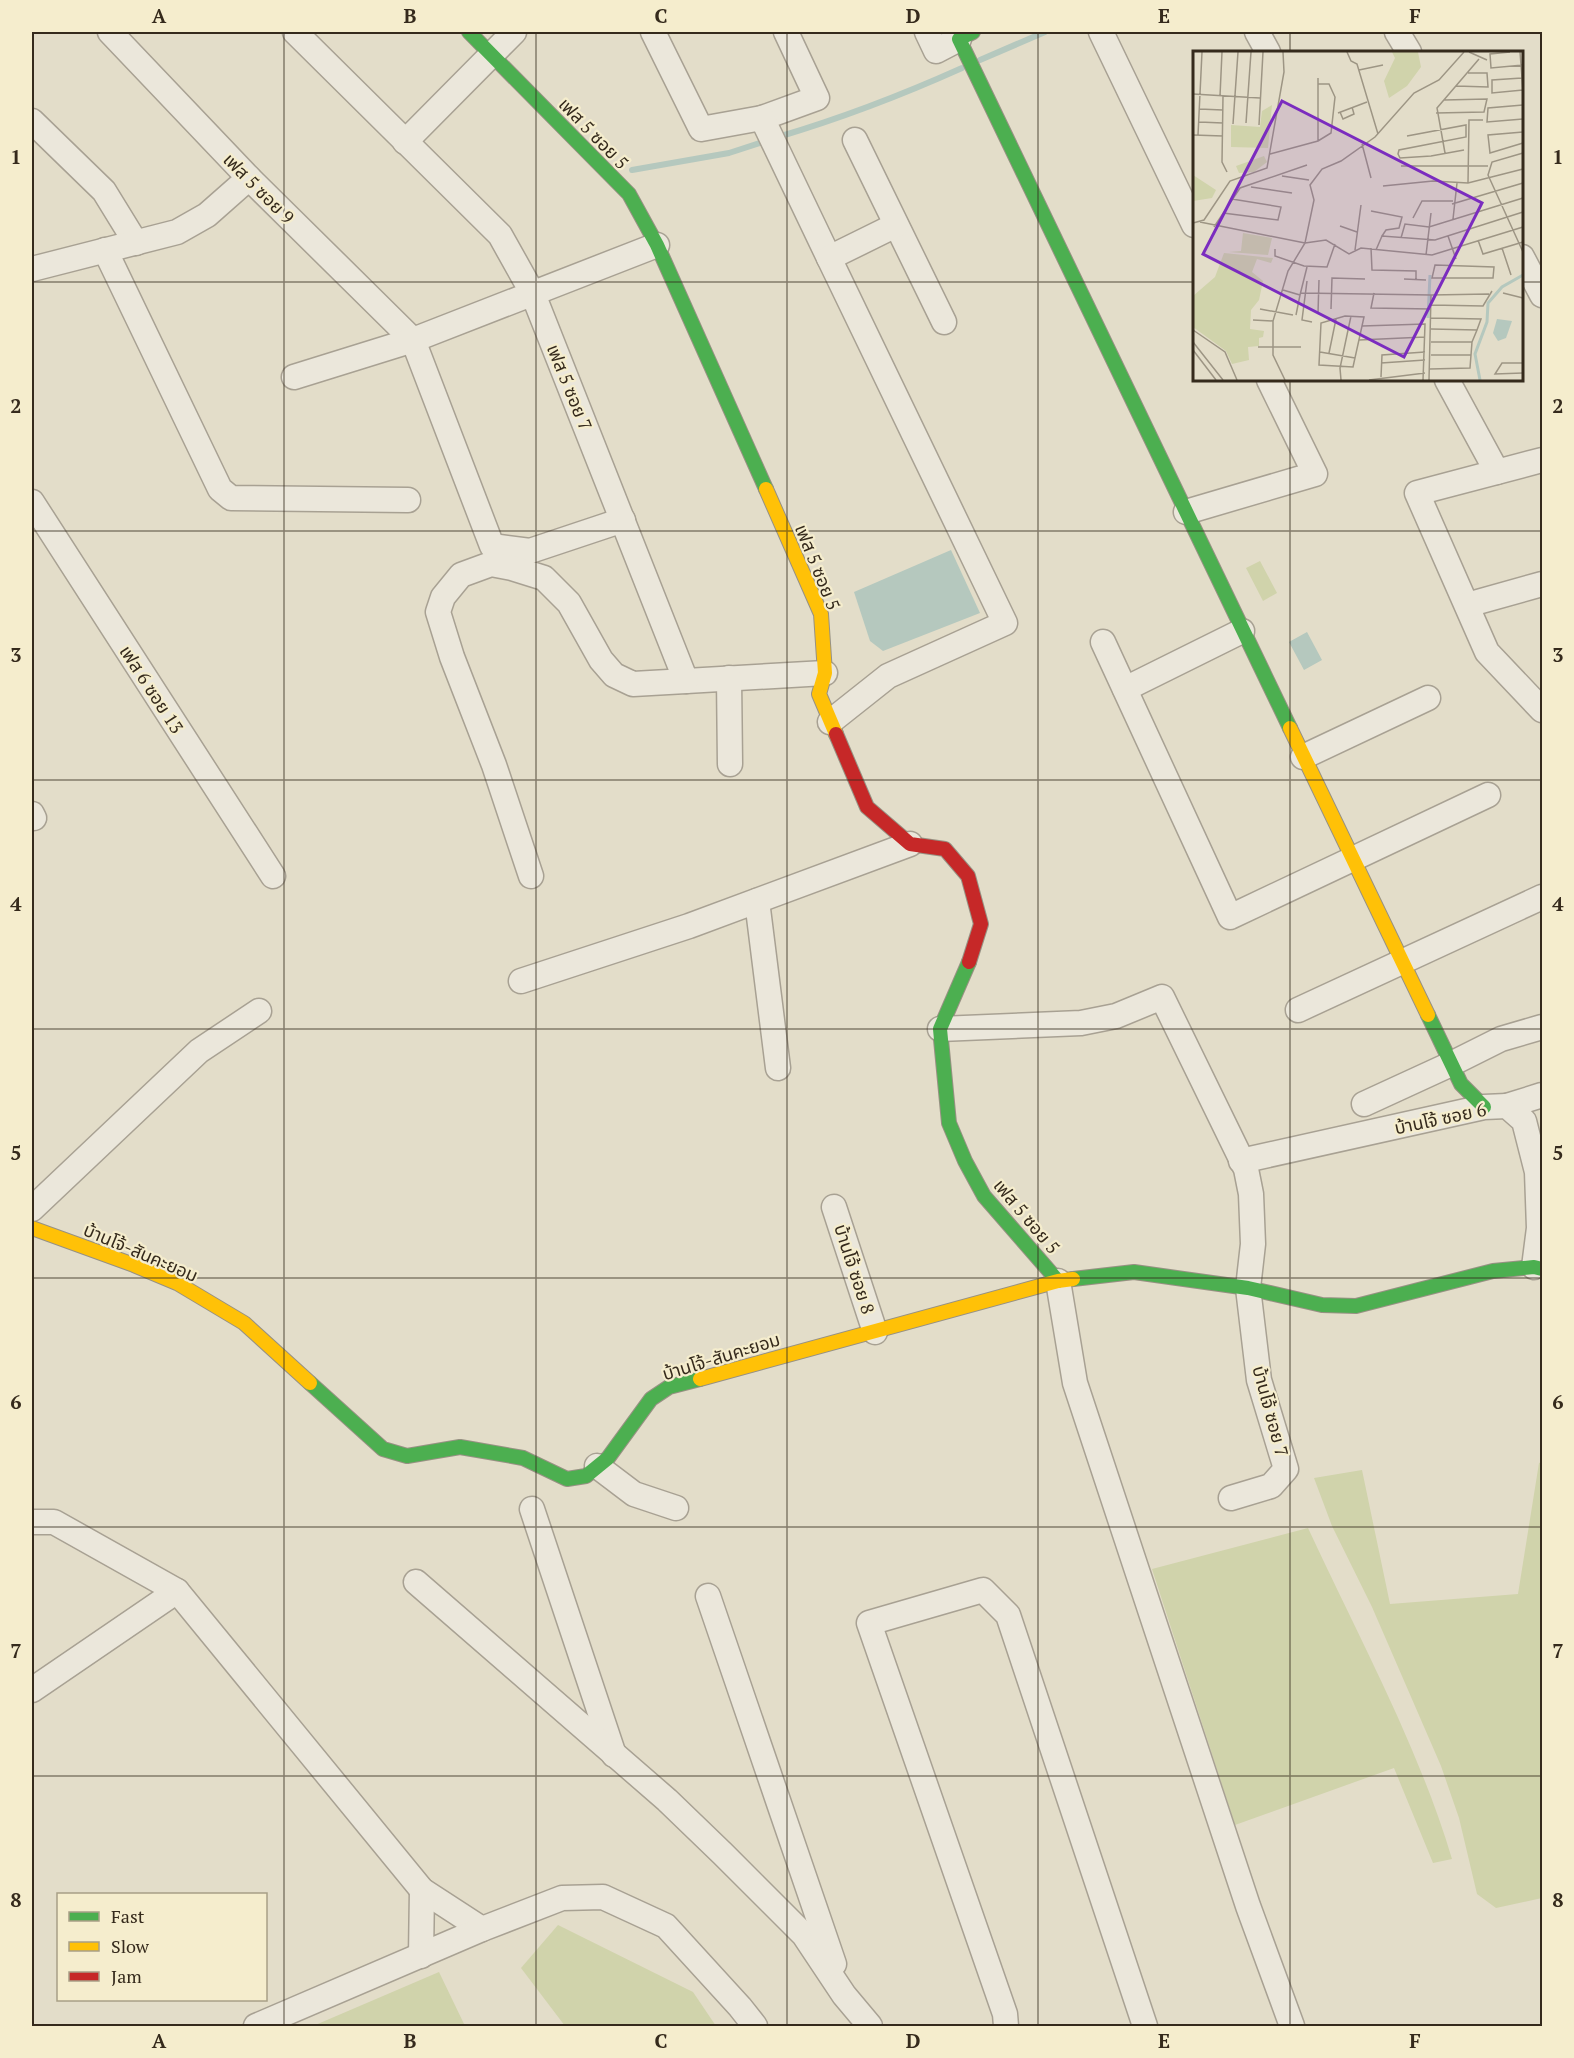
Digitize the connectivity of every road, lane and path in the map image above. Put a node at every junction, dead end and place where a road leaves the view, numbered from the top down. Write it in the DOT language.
graph roads {
  1 [pos="110,32"];
  2 [pos="295,32"];
  3 [pos="469,32"];
  4 [pos="514,32"];
  5 [pos="653,32"];
  6 [pos="786,32"];
  7 [pos="927,32"];
  8 [pos="1101,32"];
  9 [pos="1257,32"];
  10 [pos="1397,32"];
  11 [pos="966,42"];
  12 [pos="1267,51"];
  13 [pos="1408,51"];
  14 [pos="492,54"];
  15 [pos="762,118"];
  16 [pos="32,121"];
  17 [pos="855,140"];
  18 [pos="405,142"];
  19 [pos="249,178"];
  20 [pos="1193,223"];
  21 [pos="896,225"];
  22 [pos="136,243"];
  23 [pos="657,245"];
  24 [pos="105,250"];
  25 [pos="829,258"];
  26 [pos="1523,261"];
  27 [pos="32,269"];
  28 [pos="533,294"];
  29 [pos="1542,296"];
  30 [pos="944,322"];
  31 [pos="413,340"];
  32 [pos="294,377"];
  33 [pos="1269,381"];
  34 [pos="1448,381"];
  35 [pos="1542,460"];
  36 [pos="1497,472"];
  37 [pos="408,500"];
  38 [pos="32,502"];
  39 [pos="1186,512"];
  40 [pos="623,520"];
  41 [pos="1542,584"];
  42 [pos="1467,605"];
  43 [pos="1242,631"];
  44 [pos="1103,642"];
  45 [pos="825,673"];
  46 [pos="729,678"];
  47 [pos="686,681"];
  48 [pos="1125,689"];
  49 [pos="1428,698"];
  50 [pos="1542,710"];
  51 [pos="830,722"];
  52 [pos="1303,757"];
  53 [pos="730,764"];
  54 [pos="1488,795"];
  55 [pos="910,844"];
  56 [pos="1352,859"];
  57 [pos="273,876"];
  58 [pos="531,876"];
  59 [pos="1542,897"];
  60 [pos="757,901"];
  61 [pos="1402,962"];
  62 [pos="521,981"];
  63 [pos="1298,1010"];
  64 [pos="259,1011"];
  65 [pos="1542,1027"];
  66 [pos="940,1029"];
  67 [pos="1451,1064"];
  68 [pos="778,1068"];
  69 [pos="1542,1095"];
  70 [pos="1364,1104"];
  71 [pos="1496,1107"];
  72 [pos="1241,1161"];
  73 [pos="834,1207"];
  74 [pos="32,1209"];
  75 [pos="32,1228"];
  76 [pos="1538,1268"];
  77 [pos="1058,1281"];
  78 [pos="1248,1288"];
  79 [pos="875,1332"];
  80 [pos="597,1466"];
  81 [pos="1231,1498"];
  82 [pos="676,1508"];
  83 [pos="532,1509"];
  84 [pos="32,1522"];
  85 [pos="416,1582"];
  86 [pos="177,1591"];
  87 [pos="708,1596"];
  88 [pos="32,1690"];
  89 [pos="614,1755"];
  90 [pos="422,1890"];
  91 [pos="482,1929"];
  92 [pos="421,1956"];
  93 [pos="844,1995"];
  94 [pos="256,2026"];
  95 [pos="755,2026"];
  96 [pos="870,2026"];
  97 [pos="1006,2026"];
  98 [pos="1146,2026"];
  99 [pos="1292,2026"];
  1 -- 19 [label="street, เฟส 5 ซอย 9"];
  2 -- 18 [label="street, เฟส 5 ซอย 7"];
  3 -- 14 [label="street, เฟส 5 ซอย 5"];
  4 -- 14 [label="street"];
  5 -- 15 [label="street"];
  6 -- 15 [label="street"];
  7 -- 11 [label="street"];
  8 -- 20 [label="street"];
  9 -- 12 [label="street"];
  10 -- 13 [label="street"];
  11 -- 39 [label="street"];
  14 -- 18 [label="street"];
  14 -- 23 [label="street, เฟส 5 ซอย 5"];
  15 -- 25 [label="street"];
  16 -- 22 [label="street"];
  17 -- 21 [label="street"];
  18 -- 28 [label="street, เฟส 5 ซอย 7"];
  19 -- 22 [label="street"];
  19 -- 31 [label="street, เฟส 5 ซอย 9"];
  21 -- 25 [label="street"];
  21 -- 30 [label="street"];
  22 -- 24 [label="street"];
  23 -- 28 [label="street"];
  23 -- 45 [label="street, เฟส 5 ซอย 5"];
  24 -- 27 [label="street"];
  24 -- 37 [label="street"];
  25 -- 51 [label="street"];
  26 -- 29 [label="street"];
  28 -- 31 [label="street"];
  28 -- 40 [label="street, เฟส 5 ซอย 7"];
  31 -- 32 [label="street"];
  31 -- 40 [label="street"];
  33 -- 39 [label="street"];
  34 -- 36 [label="street"];
  35 -- 36 [label="street"];
  36 -- 42 [label="street"];
  38 -- 57 [label="street, เฟส 6 ซอย 13"];
  39 -- 43 [label="street"];
  40 -- 47 [label="street, เฟส 5 ซอย 7"];
  41 -- 42 [label="street"];
  42 -- 50 [label="street"];
  43 -- 48 [label="street"];
  43 -- 52 [label="street"];
  44 -- 48 [label="street"];
  45 -- 46 [label="street"];
  45 -- 51 [label="street, เฟส 5 ซอย 5"];
  46 -- 47 [label="street"];
  46 -- 53 [label="street"];
  47 -- 58 [label="street"];
  48 -- 56 [label="street"];
  49 -- 52 [label="street"];
  51 -- 55 [label="street, เฟส 5 ซอย 5"];
  52 -- 56 [label="street"];
  54 -- 56 [label="street"];
  55 -- 60 [label="street"];
  55 -- 66 [label="street, เฟส 5 ซอย 5"];
  56 -- 61 [label="street"];
  59 -- 61 [label="street"];
  60 -- 62 [label="street"];
  60 -- 68 [label="street"];
  61 -- 63 [label="street"];
  61 -- 67 [label="street"];
  64 -- 74 [label="street"];
  65 -- 67 [label="street"];
  66 -- 72 [label="street"];
  66 -- 77 [label="street, เฟส 5 ซอย 5"];
  67 -- 70 [label="street"];
  67 -- 71 [label="street"];
  69 -- 71 [label="street"];
  71 -- 72 [label="street, บ้านโจ้ ซอย 6"];
  71 -- 76 [label="street, บ้านโจ้ ซอย 6"];
  72 -- 78 [label="street"];
  73 -- 79 [label="street, บ้านโจ้ ซอย 8"];
  75 -- 80 [label="street, บ้านโจ้-สันคะยอม"];
  76 -- 78 [label="street, บ้านโจ้-สันคะยอม"];
  77 -- 78 [label="street, บ้านโจ้-สันคะยอม"];
  77 -- 79 [label="street, บ้านโจ้-สันคะยอม"];
  77 -- 99 [label="street"];
  78 -- 81 [label="street, บ้านโจ้ ซอย 7"];
  79 -- 80 [label="street, บ้านโจ้-สันคะยอม"];
  80 -- 82 [label="street"];
  83 -- 89 [label="street"];
  84 -- 86 [label="street"];
  85 -- 89 [label="street"];
  86 -- 88 [label="street"];
  86 -- 90 [label="street"];
  87 -- 93 [label="street"];
  89 -- 93 [label="street"];
  90 -- 91 [label="street"];
  90 -- 92 [label="street"];
  91 -- 92 [label="street"];
  91 -- 95 [label="street"];
  92 -- 94 [label="street"];
  93 -- 96 [label="street"];
  97 -- 98 [label="street"];
}
